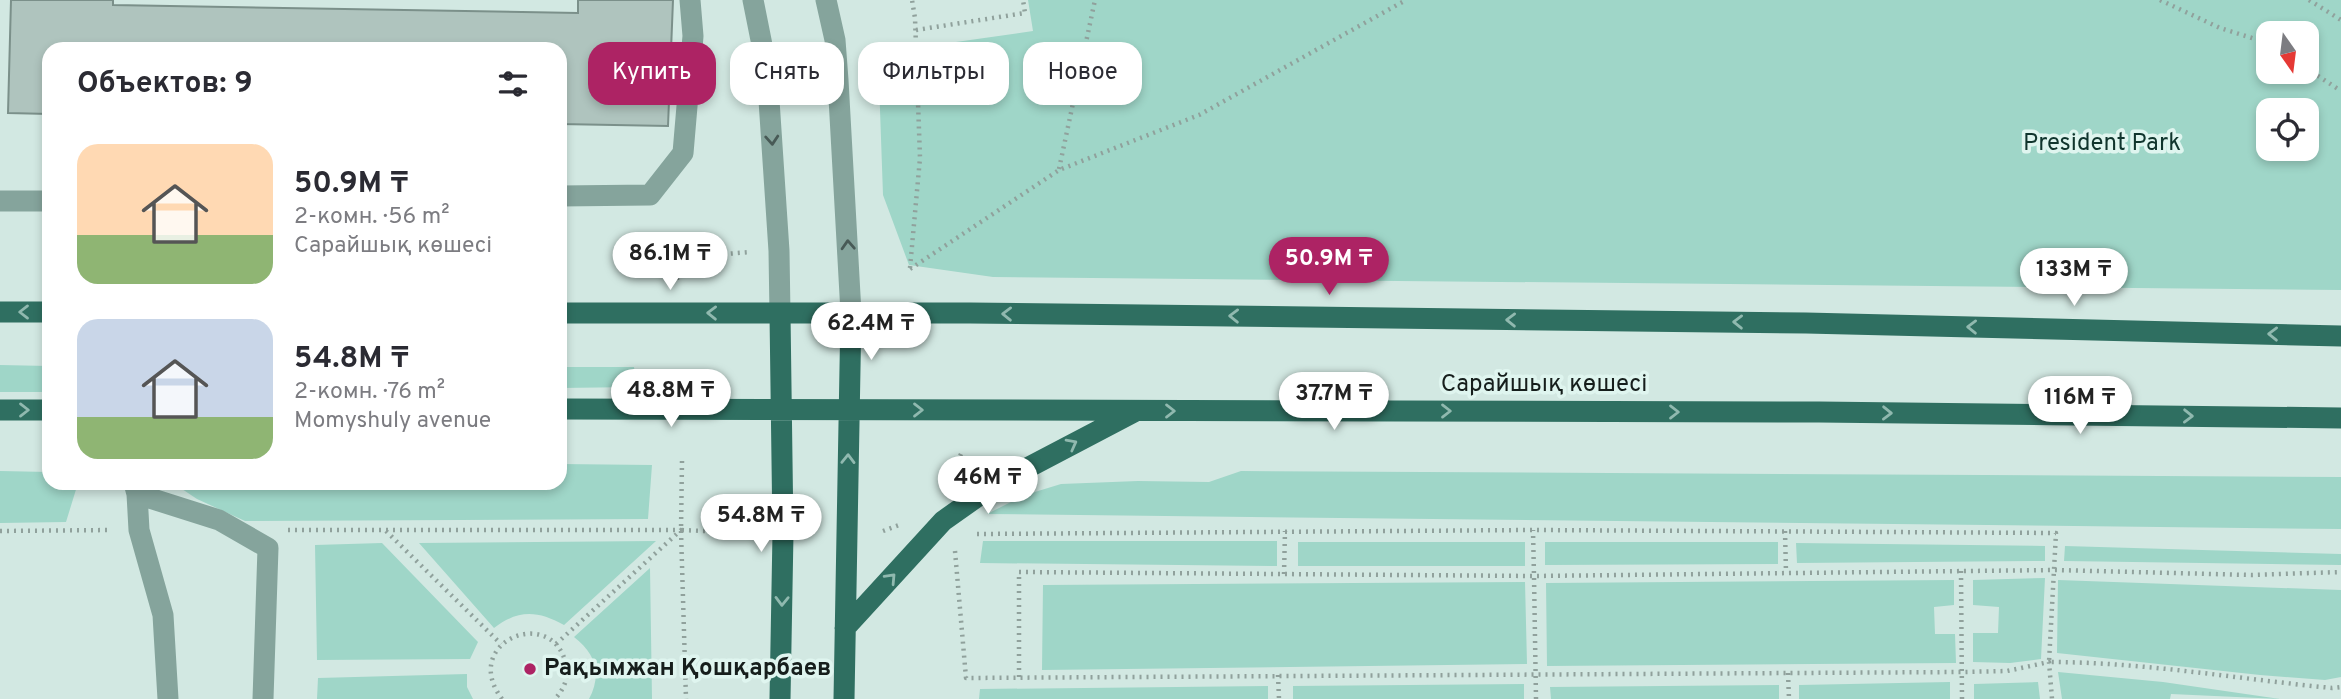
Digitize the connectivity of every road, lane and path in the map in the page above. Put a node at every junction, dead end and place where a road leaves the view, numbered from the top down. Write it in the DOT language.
graph roads {
  1 [pos="690,0"];
  2 [pos="753,0"];
  3 [pos="826,0"];
  4 [pos="912,0"];
  5 [pos="1023,0"];
  6 [pos="1095,0"];
  7 [pos="1406,0"];
  8 [pos="2161,0"];
  9 [pos="2309,0"];
  10 [pos="2341,20"];
  11 [pos="916,30"];
  12 [pos="2256,39"];
  13 [pos="2319,77"];
  14 [pos="2341,92"];
  15 [pos="1059,170"];
  16 [pos="567,196"];
  17 [pos="0,201"];
  18 [pos="42,201"];
  19 [pos="750,252"];
  20 [pos="677,280"];
  21 [pos="0,312"];
  22 [pos="42,312"];
  23 [pos="567,313"];
  24 [pos="851,313"];
  25 [pos="780,314"];
  26 [pos="2341,336"];
  27 [pos="567,409"];
  28 [pos="0,410"];
  29 [pos="42,410"];
  30 [pos="783,410"];
  31 [pos="849,410"];
  32 [pos="1136,411"];
  33 [pos="2341,418"];
  34 [pos="682,461"];
  35 [pos="135,490"];
  36 [pos="140,490"];
  37 [pos="139,530"];
  38 [pos="235,530"];
  39 [pos="386,530"];
  40 [pos="681,530"];
  41 [pos="1533,530"];
  42 [pos="0,531"];
  43 [pos="1285,531"];
  44 [pos="1785,531"];
  45 [pos="753,533"];
  46 [pos="968,534"];
  47 [pos="955,547"];
  48 [pos="2055,570"];
  49 [pos="1961,571"];
  50 [pos="2341,572"];
  51 [pos="1786,573"];
  52 [pos="1284,575"];
  53 [pos="1534,576"];
  54 [pos="845,628"];
  55 [pos="556,644"];
  56 [pos="501,645"];
  57 [pos="2049,662"];
  58 [pos="1962,672"];
  59 [pos="1536,673"];
  60 [pos="1788,673"];
  61 [pos="1278,675"];
  62 [pos="1019,677"];
  63 [pos="2341,687"];
  64 [pos="168,699"];
  65 [pos="263,699"];
  66 [pos="502,699"];
  67 [pos="556,699"];
  68 [pos="686,699"];
  69 [pos="780,699"];
  70 [pos="844,699"];
  71 [pos="1279,699"];
  72 [pos="1536,699"];
  73 [pos="1789,699"];
  74 [pos="1962,699"];
  75 [pos="2052,699"];
  1 -- 16 [label="street"];
  2 -- 25 [label="street, one-way"];
  24 -- 3 [label="street, one-way"];
  4 -- 11 [label="path"];
  5 -- 11 [label="path"];
  6 -- 15 [label="path"];
  7 -- 15 [label="path"];
  8 -- 12 [label="path"];
  9 -- 10 [label="path"];
  11 -- 15 [label="path"];
  13 -- 14 [label="path"];
  17 -- 18 [label="street"];
  19 -- 20 [label="path"];
  22 -- 21 [label="main road, one-way"];
  25 -- 23 [label="main road, one-way"];
  24 -- 25 [label="main road"];
  26 -- 24 [label="main road, one-way"];
  24 -- 31 [label="main road"];
  25 -- 30 [label="main road"];
  27 -- 30 [label="main road, Сарайшық көшесі"];
  28 -- 29 [label="main road, one-way"];
  30 -- 31 [label="main road, Сарайшық көшесі"];
  30 -- 69 [label="main road, one-way"];
  31 -- 32 [label="main road, Сарайшық көшесі, one-way"];
  54 -- 31 [label="main road, one-way"];
  32 -- 33 [label="main road, Сарайшық көшесі, one-way"];
  54 -- 32 [label="main road, one-way"];
  34 -- 40 [label="path"];
  35 -- 37 [label="street"];
  36 -- 38 [label="street"];
  37 -- 42 [label="path"];
  37 -- 64 [label="street"];
  38 -- 39 [label="path"];
  38 -- 65 [label="street"];
  39 -- 40 [label="path"];
  39 -- 56 [label="path"];
  40 -- 45 [label="path"];
  40 -- 55 [label="path"];
  40 -- 68 [label="path"];
  41 -- 43 [label="path"];
  41 -- 44 [label="path"];
  41 -- 53 [label="path"];
  43 -- 46 [label="path"];
  43 -- 52 [label="path"];
  44 -- 48 [label="path"];
  44 -- 51 [label="path"];
  47 -- 62 [label="path"];
  48 -- 49 [label="path"];
  48 -- 50 [label="path"];
  48 -- 57 [label="path"];
  49 -- 51 [label="path"];
  49 -- 58 [label="path"];
  51 -- 53 [label="path"];
  52 -- 53 [label="path"];
  52 -- 62 [label="path"];
  53 -- 59 [label="path"];
  54 -- 70 [label="main road"];
  55 -- 56 [label="path"];
  55 -- 67 [label="path"];
  56 -- 66 [label="path"];
  57 -- 58 [label="path"];
  57 -- 63 [label="path"];
  57 -- 75 [label="path"];
  58 -- 60 [label="path"];
  58 -- 74 [label="path"];
  59 -- 60 [label="path"];
  59 -- 61 [label="path"];
  59 -- 72 [label="path"];
  60 -- 73 [label="path"];
  61 -- 62 [label="path"];
  61 -- 71 [label="path"];
}
